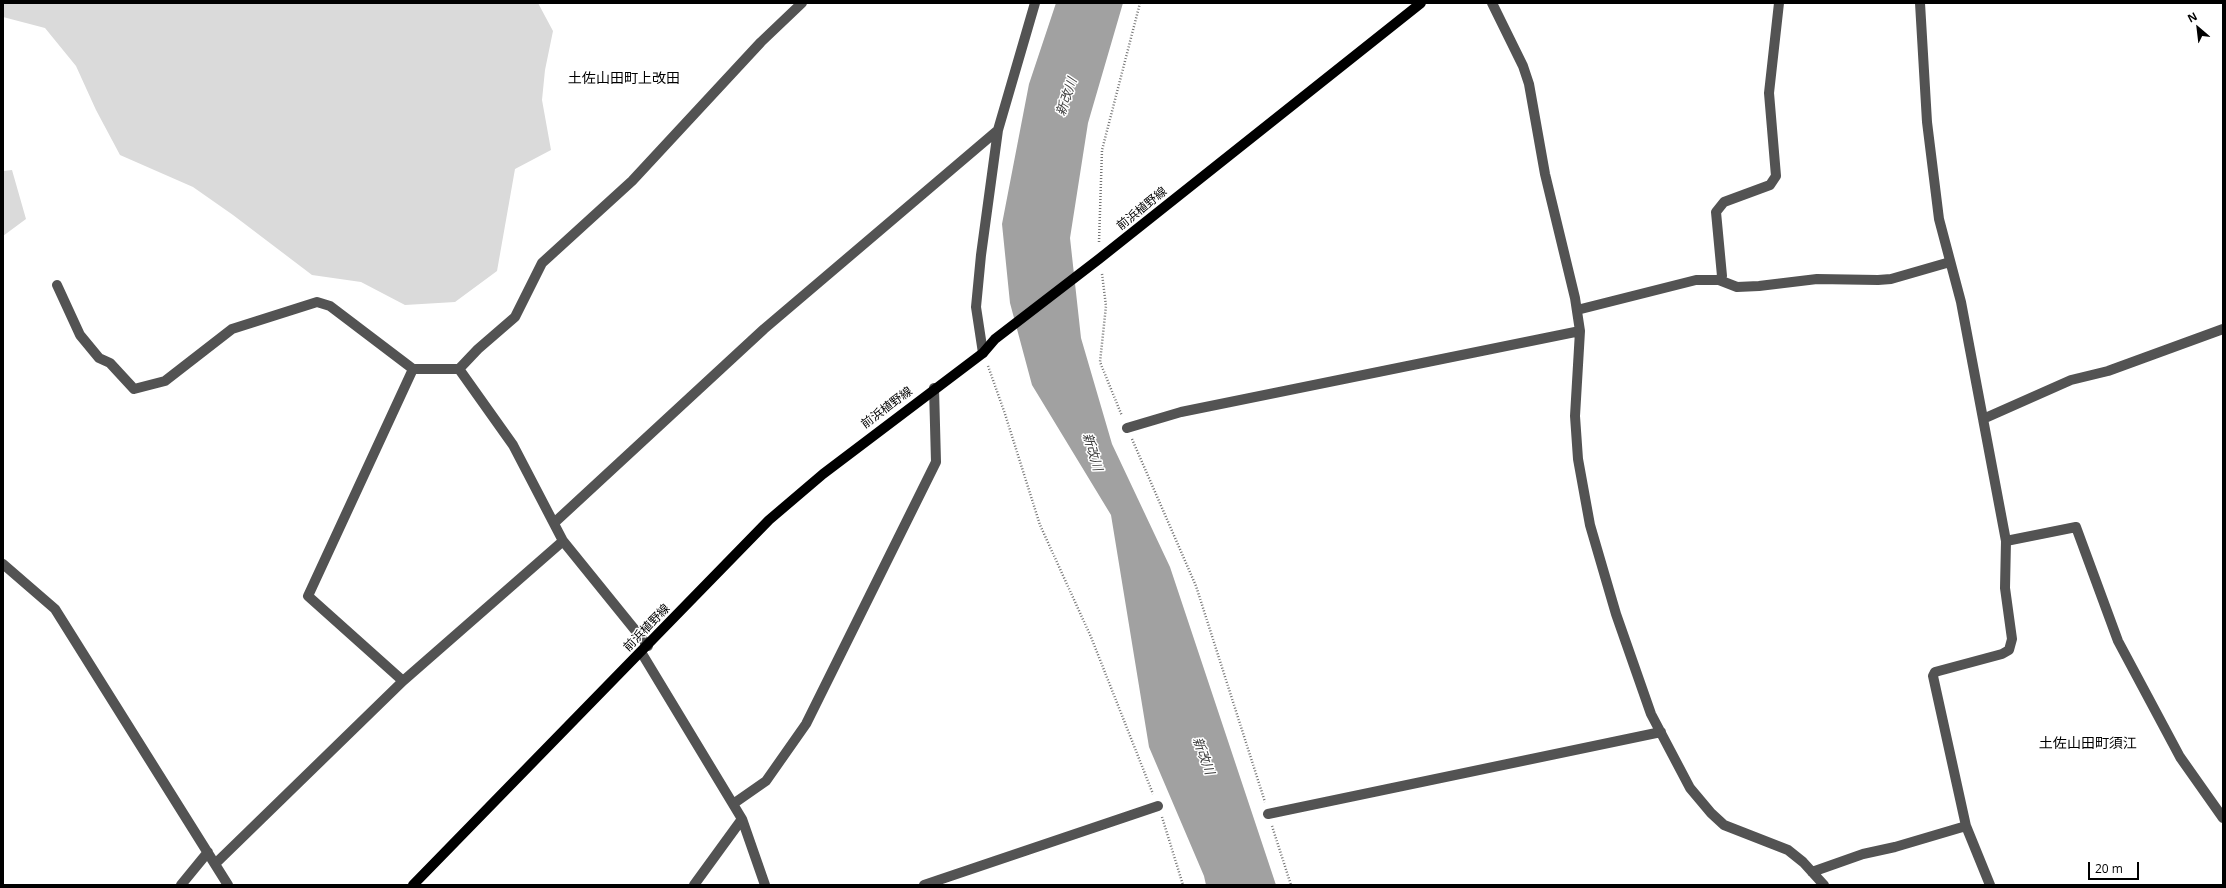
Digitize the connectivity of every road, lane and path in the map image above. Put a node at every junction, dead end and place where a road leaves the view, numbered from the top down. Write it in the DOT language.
graph roads {
  1 [pos="802,3"];
  2 [pos="1035,3"];
  3 [pos="1140,3"];
  4 [pos="1422,3"];
  5 [pos="1492,3"];
  6 [pos="1779,3"];
  7 [pos="1920,3"];
  8 [pos="998,130"];
  9 [pos="1100,259"];
  10 [pos="1950,262"];
  11 [pos="1719,280"];
  12 [pos="57,285"];
  13 [pos="1576,310"];
  14 [pos="2223,329"];
  15 [pos="1580,331"];
  16 [pos="983,353"];
  17 [pos="413,369"];
  18 [pos="459,369"];
  19 [pos="934,388"];
  20 [pos="1983,419"];
  21 [pos="1127,428"];
  22 [pos="554,523"];
  23 [pos="563,541"];
  24 [pos="2006,541"];
  25 [pos="3,564"];
  26 [pos="644,649"];
  27 [pos="403,681"];
  28 [pos="1661,732"];
  29 [pos="733,804"];
  30 [pos="1158,806"];
  31 [pos="1268,814"];
  32 [pos="2223,818"];
  33 [pos="742,819"];
  34 [pos="1966,826"];
  35 [pos="208,852"];
  36 [pos="215,864"];
  37 [pos="1812,872"];
  38 [pos="181,885"];
  39 [pos="228,885"];
  40 [pos="413,885"];
  41 [pos="694,885"];
  42 [pos="765,885"];
  43 [pos="924,885"];
  44 [pos="1183,885"];
  45 [pos="1291,885"];
  46 [pos="1824,885"];
  47 [pos="1990,885"];
  1 -- 18 [label="street"];
  2 -- 8 [label="street"];
  3 -- 9 [label="path"];
  4 -- 9 [label="main road, 前浜植野線"];
  5 -- 13 [label="street"];
  6 -- 11 [label="street"];
  7 -- 10 [label="street"];
  8 -- 16 [label="street"];
  8 -- 22 [label="street"];
  9 -- 16 [label="main road, 前浜植野線"];
  9 -- 21 [label="path"];
  10 -- 11 [label="street"];
  10 -- 20 [label="street"];
  11 -- 13 [label="street"];
  12 -- 17 [label="street"];
  13 -- 15 [label="street"];
  14 -- 20 [label="street"];
  15 -- 21 [label="street"];
  15 -- 28 [label="street"];
  16 -- 19 [label="main road, 前浜植野線"];
  16 -- 30 [label="path"];
  17 -- 18 [label="street"];
  17 -- 27 [label="street"];
  18 -- 22 [label="street"];
  19 -- 26 [label="main road, 前浜植野線"];
  19 -- 29 [label="street"];
  20 -- 24 [label="street"];
  21 -- 31 [label="path"];
  22 -- 23 [label="street"];
  23 -- 26 [label="street"];
  23 -- 27 [label="street"];
  24 -- 32 [label="street"];
  24 -- 34 [label="street"];
  25 -- 35 [label="street"];
  26 -- 29 [label="street"];
  26 -- 40 [label="main road, 前浜植野線"];
  27 -- 36 [label="street"];
  28 -- 31 [label="street"];
  28 -- 37 [label="street"];
  29 -- 33 [label="street"];
  30 -- 43 [label="street"];
  30 -- 44 [label="path"];
  31 -- 45 [label="path"];
  33 -- 41 [label="street"];
  33 -- 42 [label="street"];
  34 -- 37 [label="street"];
  34 -- 47 [label="street"];
  35 -- 36 [label="street"];
  35 -- 38 [label="street"];
  36 -- 39 [label="street"];
  37 -- 46 [label="street"];
}
